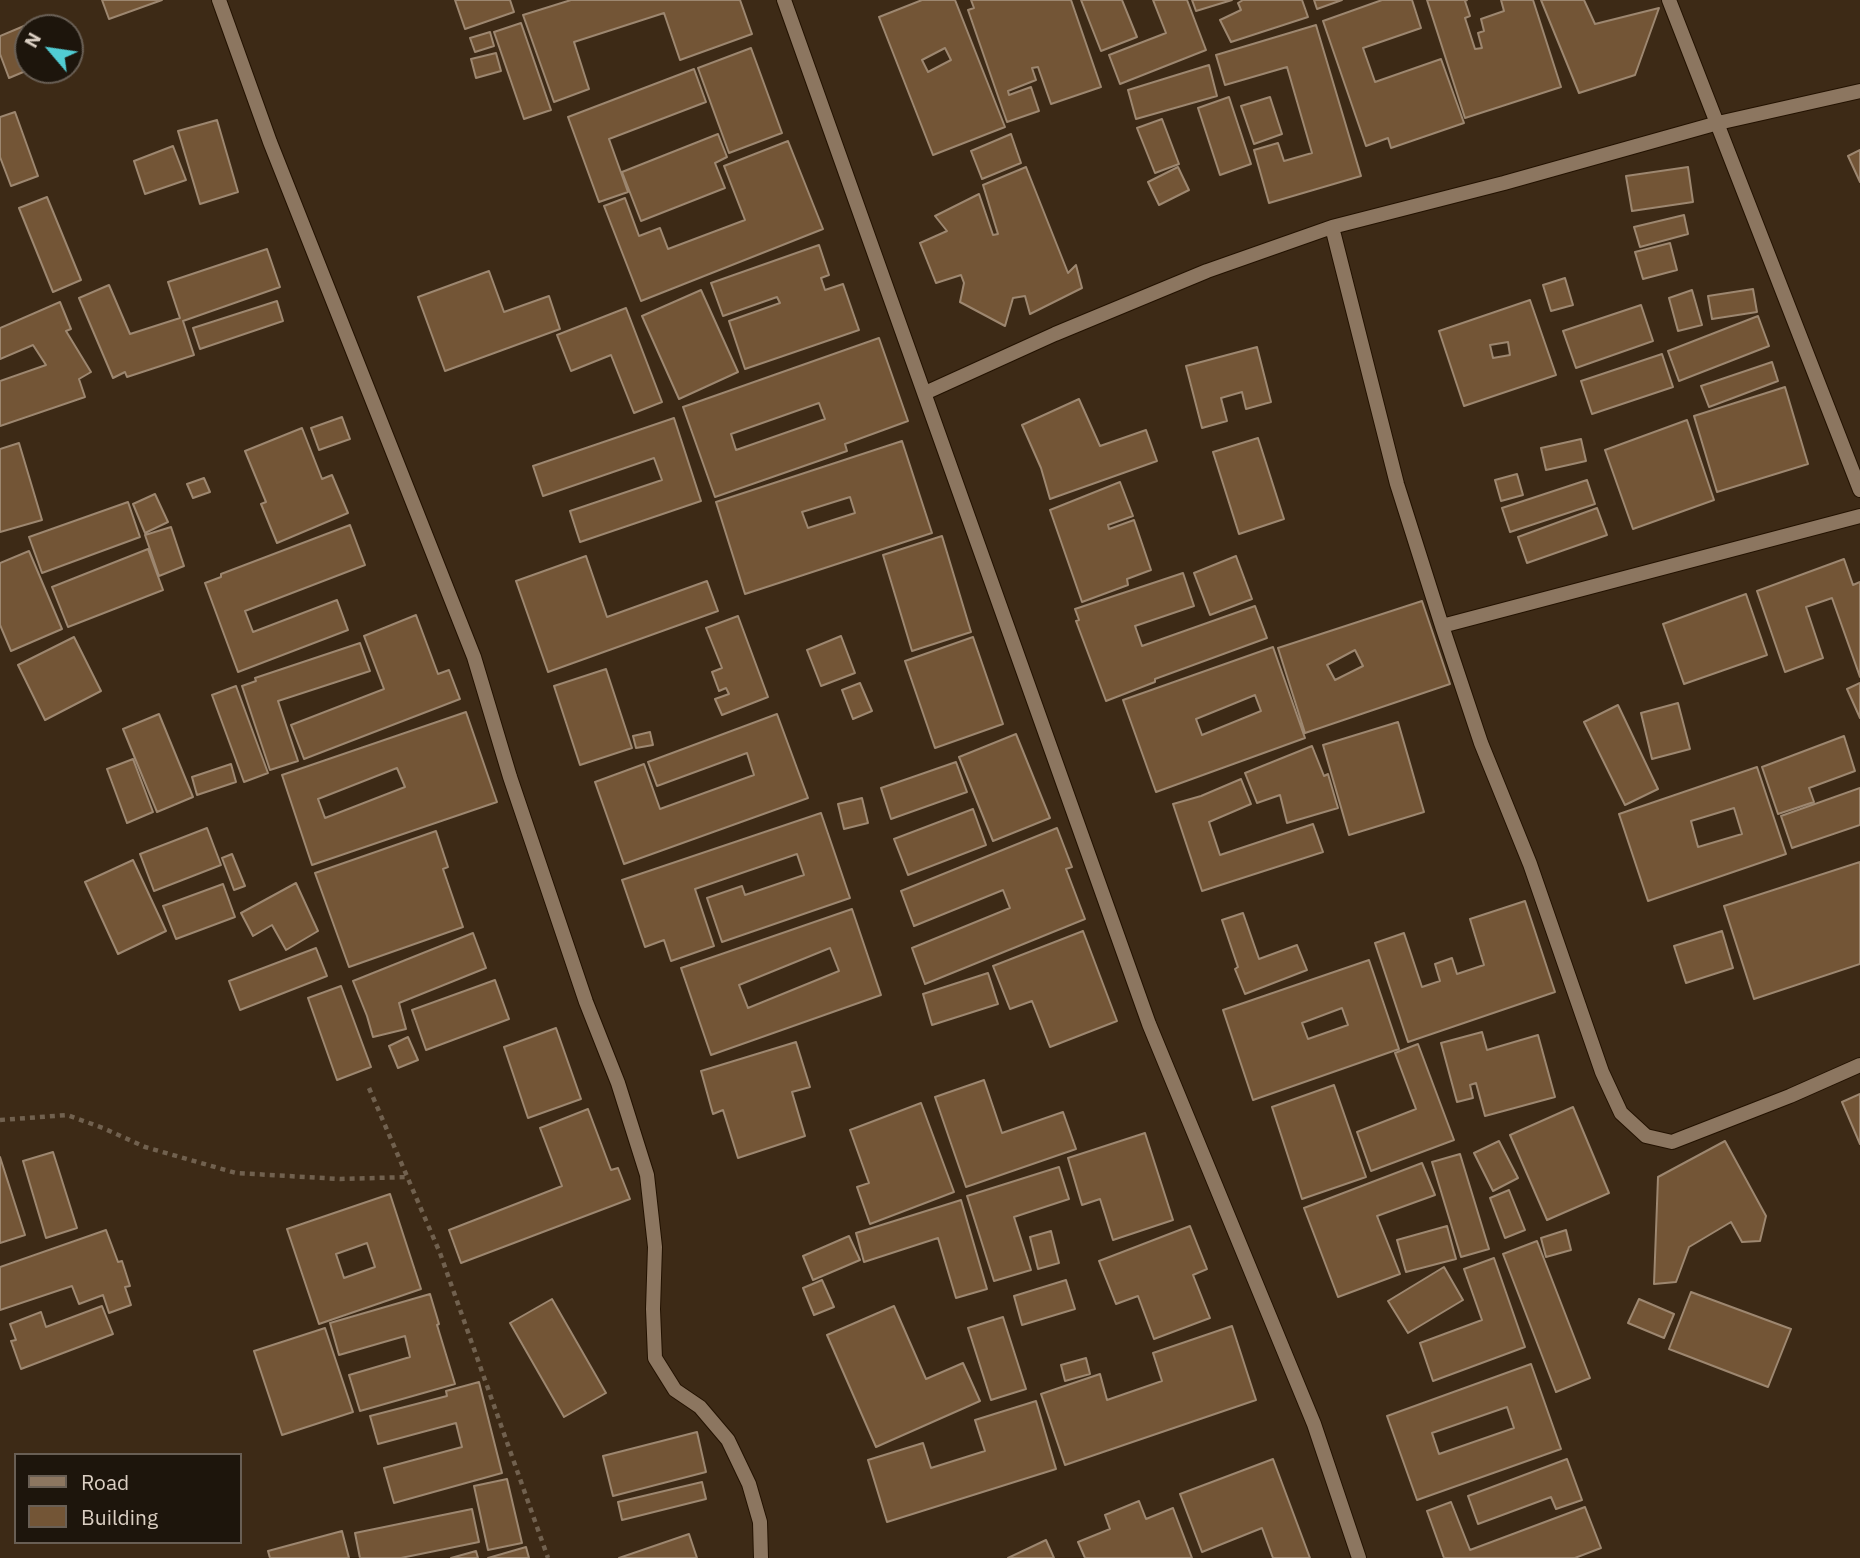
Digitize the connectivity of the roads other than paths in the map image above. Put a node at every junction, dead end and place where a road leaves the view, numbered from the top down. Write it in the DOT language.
graph roads {
  1 [pos="219,0"];
  2 [pos="784,0"];
  3 [pos="1670,0"];
  4 [pos="1860,91"];
  5 [pos="1718,123"];
  6 [pos="1332,227"];
  7 [pos="925,393"];
  8 [pos="1860,490"];
  9 [pos="1860,516"];
  10 [pos="1442,626"];
  11 [pos="1860,1065"];
  12 [pos="761,1558"];
  13 [pos="1359,1558"];
  1 -- 12 [label="street"];
  2 -- 7 [label="street"];
  3 -- 5 [label="street"];
  4 -- 5 [label="street"];
  5 -- 6 [label="street"];
  5 -- 8 [label="street"];
  6 -- 7 [label="street"];
  6 -- 10 [label="street"];
  7 -- 13 [label="street"];
  9 -- 10 [label="street"];
  10 -- 11 [label="street"];
}
